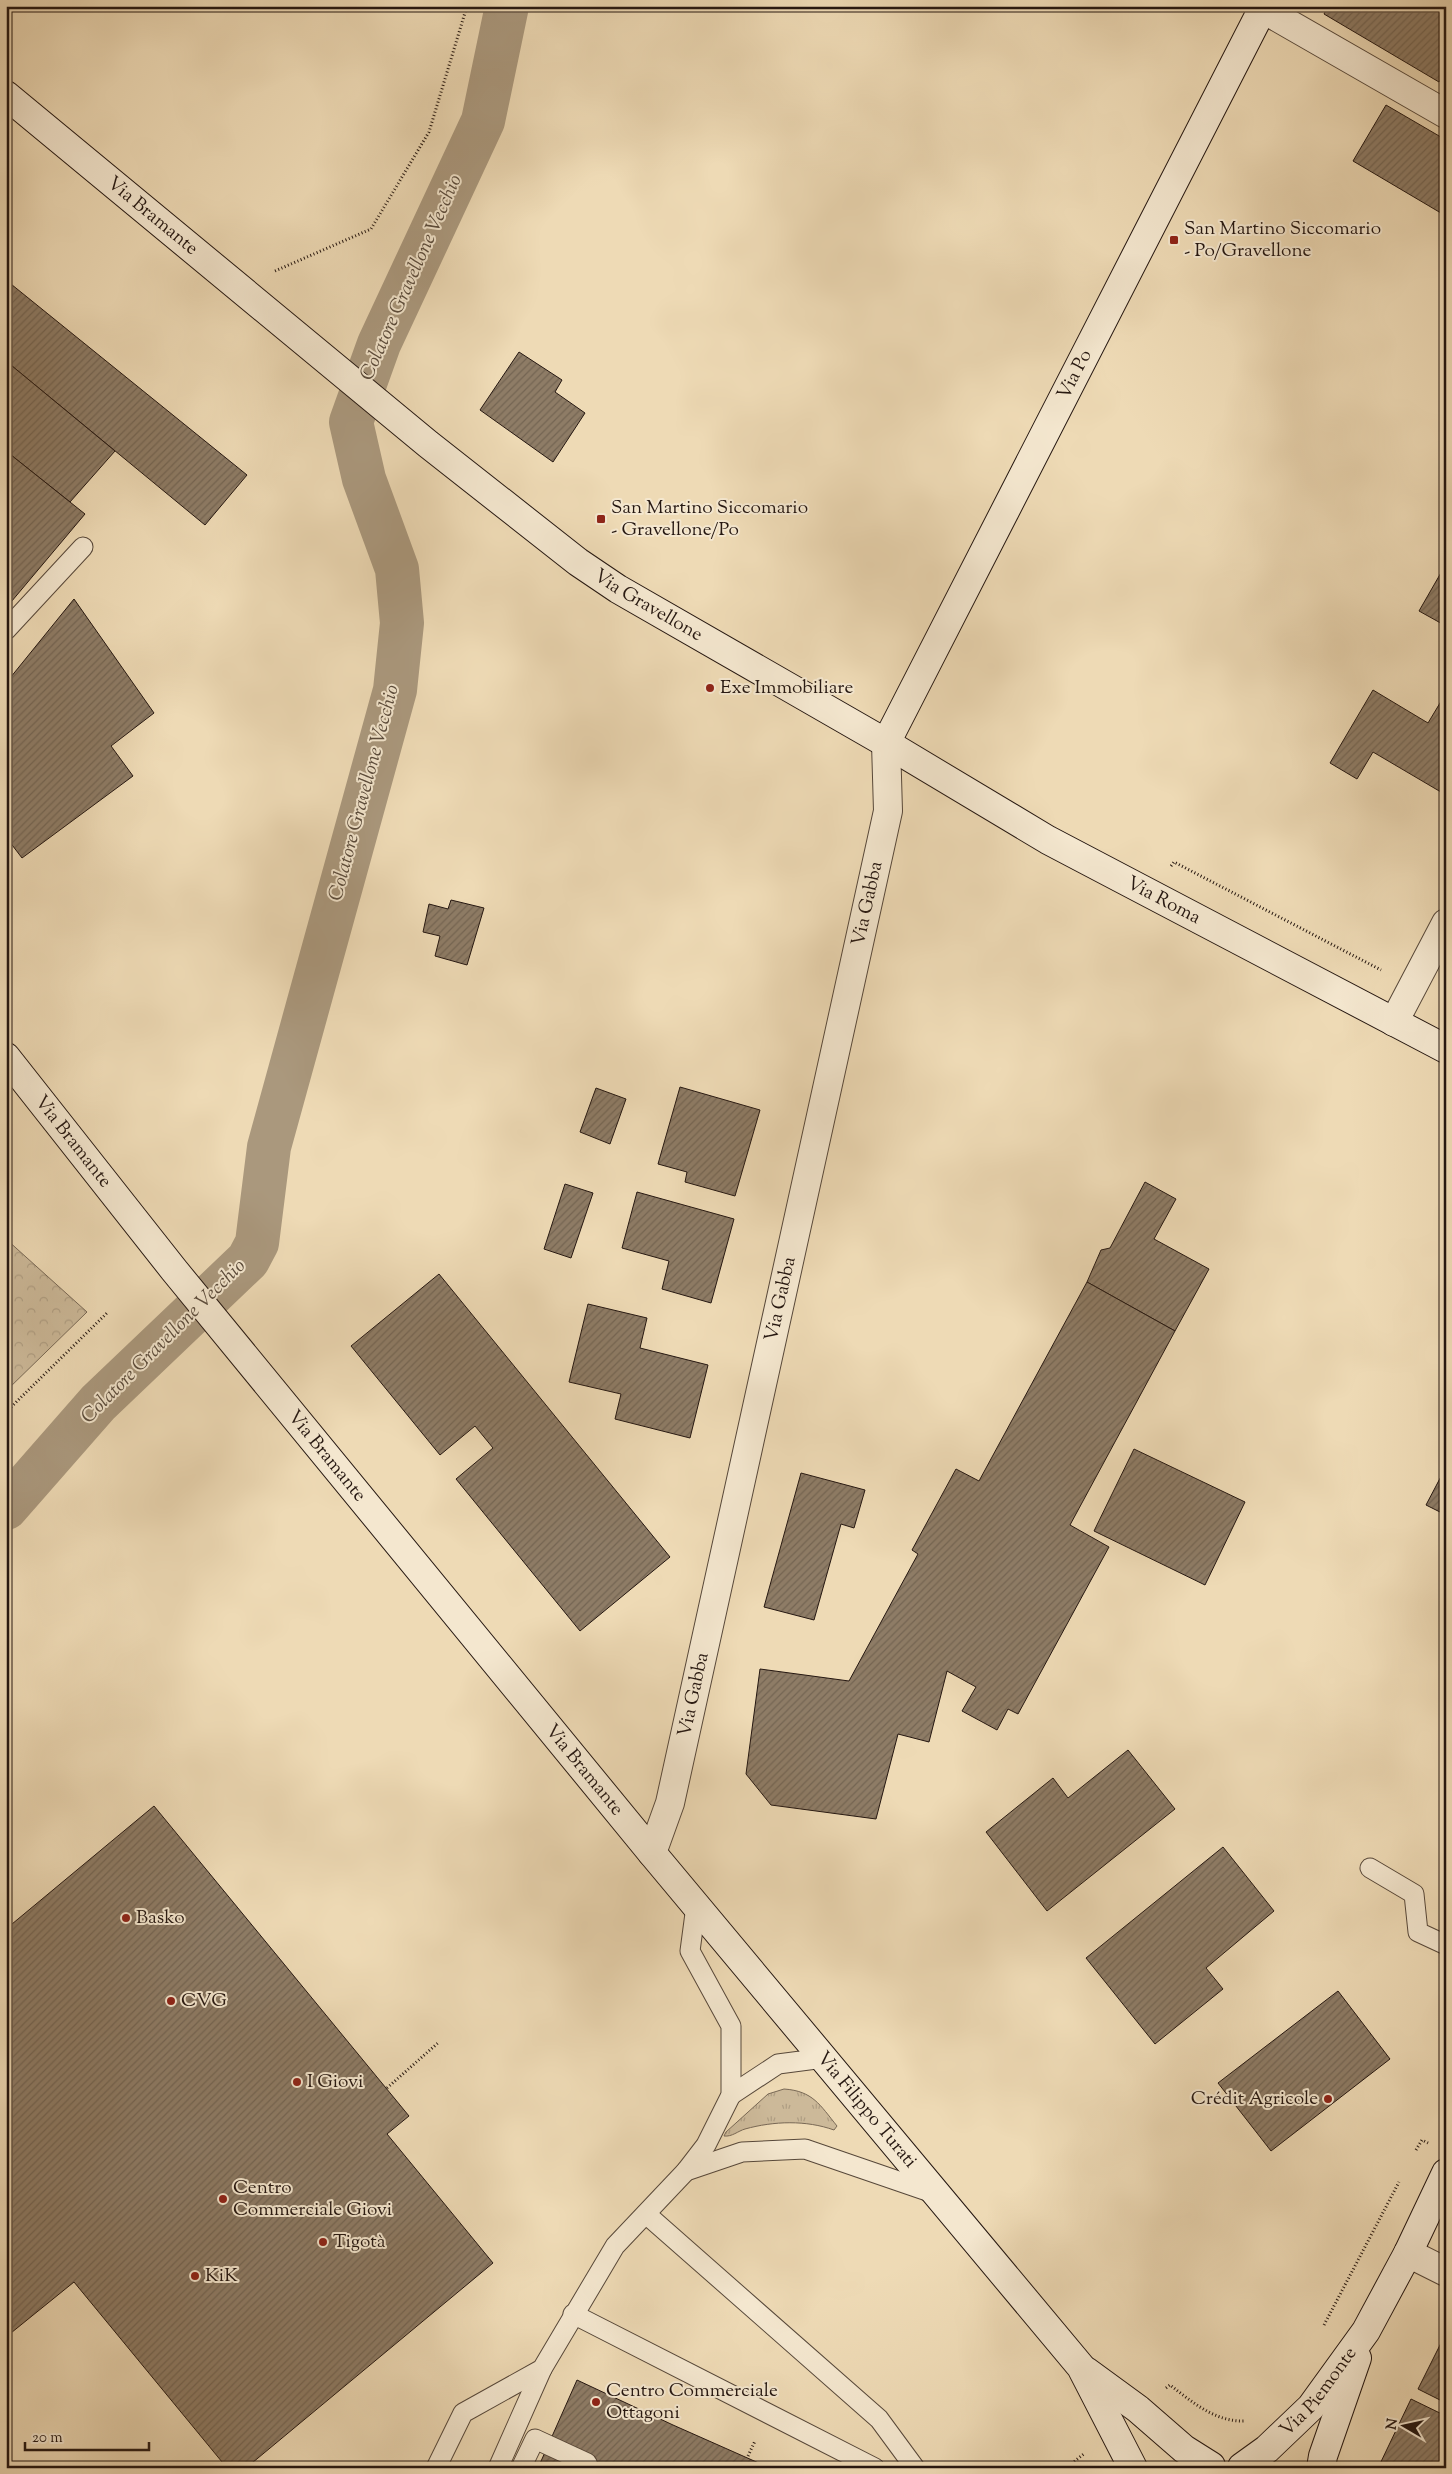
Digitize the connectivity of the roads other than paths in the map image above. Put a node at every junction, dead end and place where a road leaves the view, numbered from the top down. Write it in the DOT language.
graph roads {
  1 [pos="1263,8"];
  2 [pos="6,95"];
  3 [pos="1446,114"];
  4 [pos="298,338"];
  5 [pos="82,547"];
  6 [pos="6,630"];
  7 [pos="886,743"];
  8 [pos="1446,923"];
  9 [pos="1394,1022"];
  10 [pos="1446,1049"];
  11 [pos="6,1057"];
  12 [pos="652,1853"];
  13 [pos="1370,1868"];
  14 [pos="696,1906"];
  15 [pos="1446,1945"];
  16 [pos="824,2058"];
  17 [pos="731,2095"];
  18 [pos="686,2171"];
  19 [pos="1446,2173"];
  20 [pos="938,2195"];
  21 [pos="646,2214"];
  22 [pos="1408,2253"];
  23 [pos="1446,2272"];
  24 [pos="574,2314"];
  25 [pos="1366,2331"];
  26 [pos="1081,2367"];
  27 [pos="542,2369"];
  28 [pos="1208,2467"];
  29 [pos="436,2468"];
  30 [pos="498,2468"];
  31 [pos="521,2468"];
  32 [pos="589,2468"];
  33 [pos="875,2468"];
  34 [pos="914,2468"];
  35 [pos="1133,2468"];
  36 [pos="1242,2468"];
  37 [pos="1322,2468"];
  1 -- 3 [label="street"];
  1 -- 7 [label="street, Via Po"];
  2 -- 4 [label="street, Via Bramante"];
  4 -- 7 [label="street, Via Gravellone"];
  5 -- 6 [label="lane"];
  7 -- 9 [label="street, Via Roma"];
  7 -- 12 [label="street, Via Gabba"];
  8 -- 9 [label="street"];
  9 -- 10 [label="street, Via Roma"];
  11 -- 12 [label="street, Via Bramante"];
  12 -- 14 [label="street, Via Filippo Turati"];
  13 -- 15 [label="lane"];
  14 -- 16 [label="street, Via Filippo Turati"];
  14 -- 17 [label="lane"];
  16 -- 17 [label="lane"];
  16 -- 20 [label="street, Via Filippo Turati"];
  17 -- 18 [label="lane"];
  18 -- 20 [label="lane"];
  18 -- 21 [label="lane"];
  19 -- 22 [label="street, Via Piemonte"];
  20 -- 26 [label="street, Via Filippo Turati"];
  21 -- 24 [label="lane"];
  21 -- 34 [label="lane"];
  22 -- 23 [label="street"];
  22 -- 25 [label="street, Via Piemonte"];
  24 -- 27 [label="lane"];
  24 -- 33 [label="lane"];
  25 -- 36 [label="street, Via Piemonte"];
  25 -- 37 [label="street, Via Piemonte"];
  26 -- 28 [label="street, Via Filippo Turati"];
  26 -- 35 [label="street, Via Filippo Turati"];
  27 -- 29 [label="lane"];
  27 -- 30 [label="lane"];
  28 -- 36 [label="street"];
  31 -- 32 [label="lane"];
}
